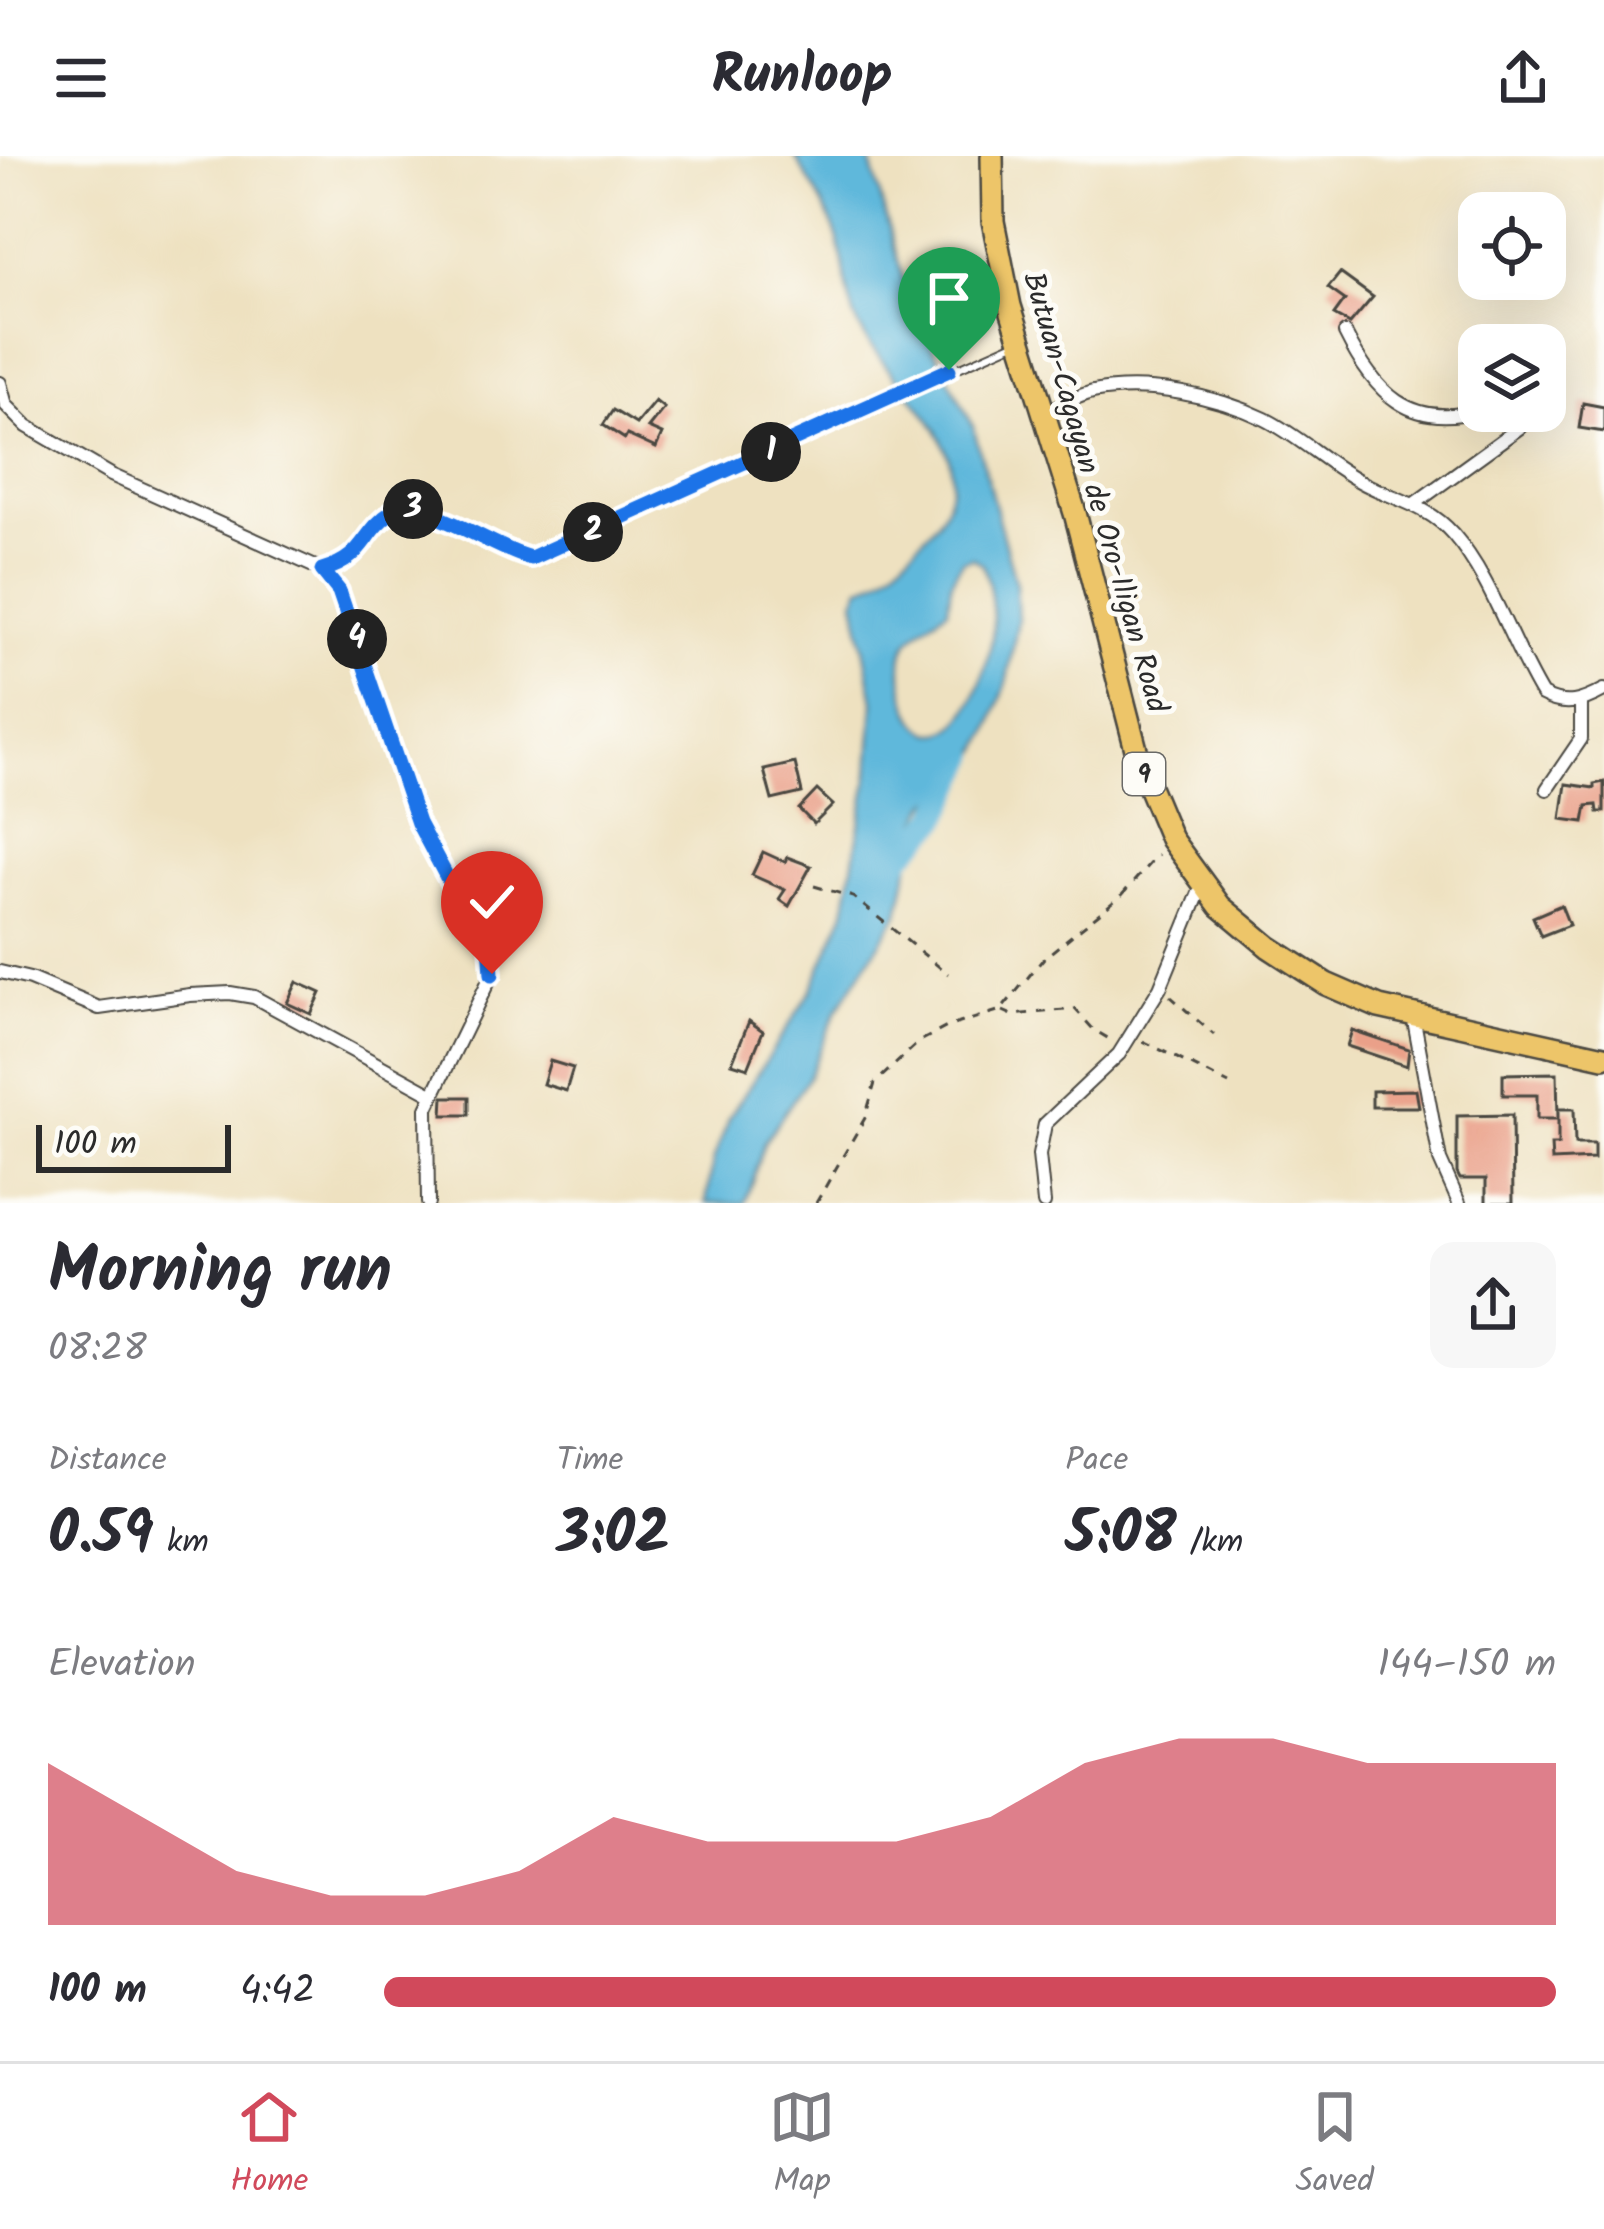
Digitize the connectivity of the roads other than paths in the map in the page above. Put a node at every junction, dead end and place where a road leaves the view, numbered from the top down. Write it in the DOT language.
graph roads {
  1 [pos="992,156"];
  2 [pos="1345,333"];
  3 [pos="1021,340"];
  4 [pos="0,383"];
  5 [pos="3,405"];
  6 [pos="1043,414"];
  7 [pos="1458,415"];
  8 [pos="1513,432"];
  9 [pos="1414,504"];
  10 [pos="322,570"];
  11 [pos="1604,690"];
  12 [pos="1582,702"];
  13 [pos="1547,789"];
  14 [pos="1203,884"];
  15 [pos="0,972"];
  16 [pos="1413,1015"];
  17 [pos="1604,1058"];
  18 [pos="432,1094"];
  19 [pos="428,1203"];
  20 [pos="1044,1203"];
  21 [pos="1459,1203"];
  1 -- 3 [label="highway, Butuan-Cagayan de Oro-Iligan Road / 9"];
  2 -- 7 [label="street"];
  3 -- 6 [label="highway, Butuan-Cagayan de Oro-Iligan Road / 9"];
  3 -- 10 [label="lane"];
  4 -- 5 [label="street"];
  5 -- 10 [label="street"];
  6 -- 9 [label="street"];
  6 -- 14 [label="highway, Butuan-Cagayan de Oro-Iligan Road / 9"];
  8 -- 9 [label="street"];
  9 -- 12 [label="street"];
  10 -- 18 [label="street"];
  11 -- 12 [label="street"];
  12 -- 13 [label="street"];
  14 -- 16 [label="highway, Butuan-Cagayan de Oro-Iligan Road / 9"];
  14 -- 20 [label="street"];
  15 -- 18 [label="street"];
  16 -- 17 [label="highway, Butuan-Cagayan de Oro-Iligan Road / 9"];
  16 -- 21 [label="street"];
  18 -- 19 [label="street"];
}
